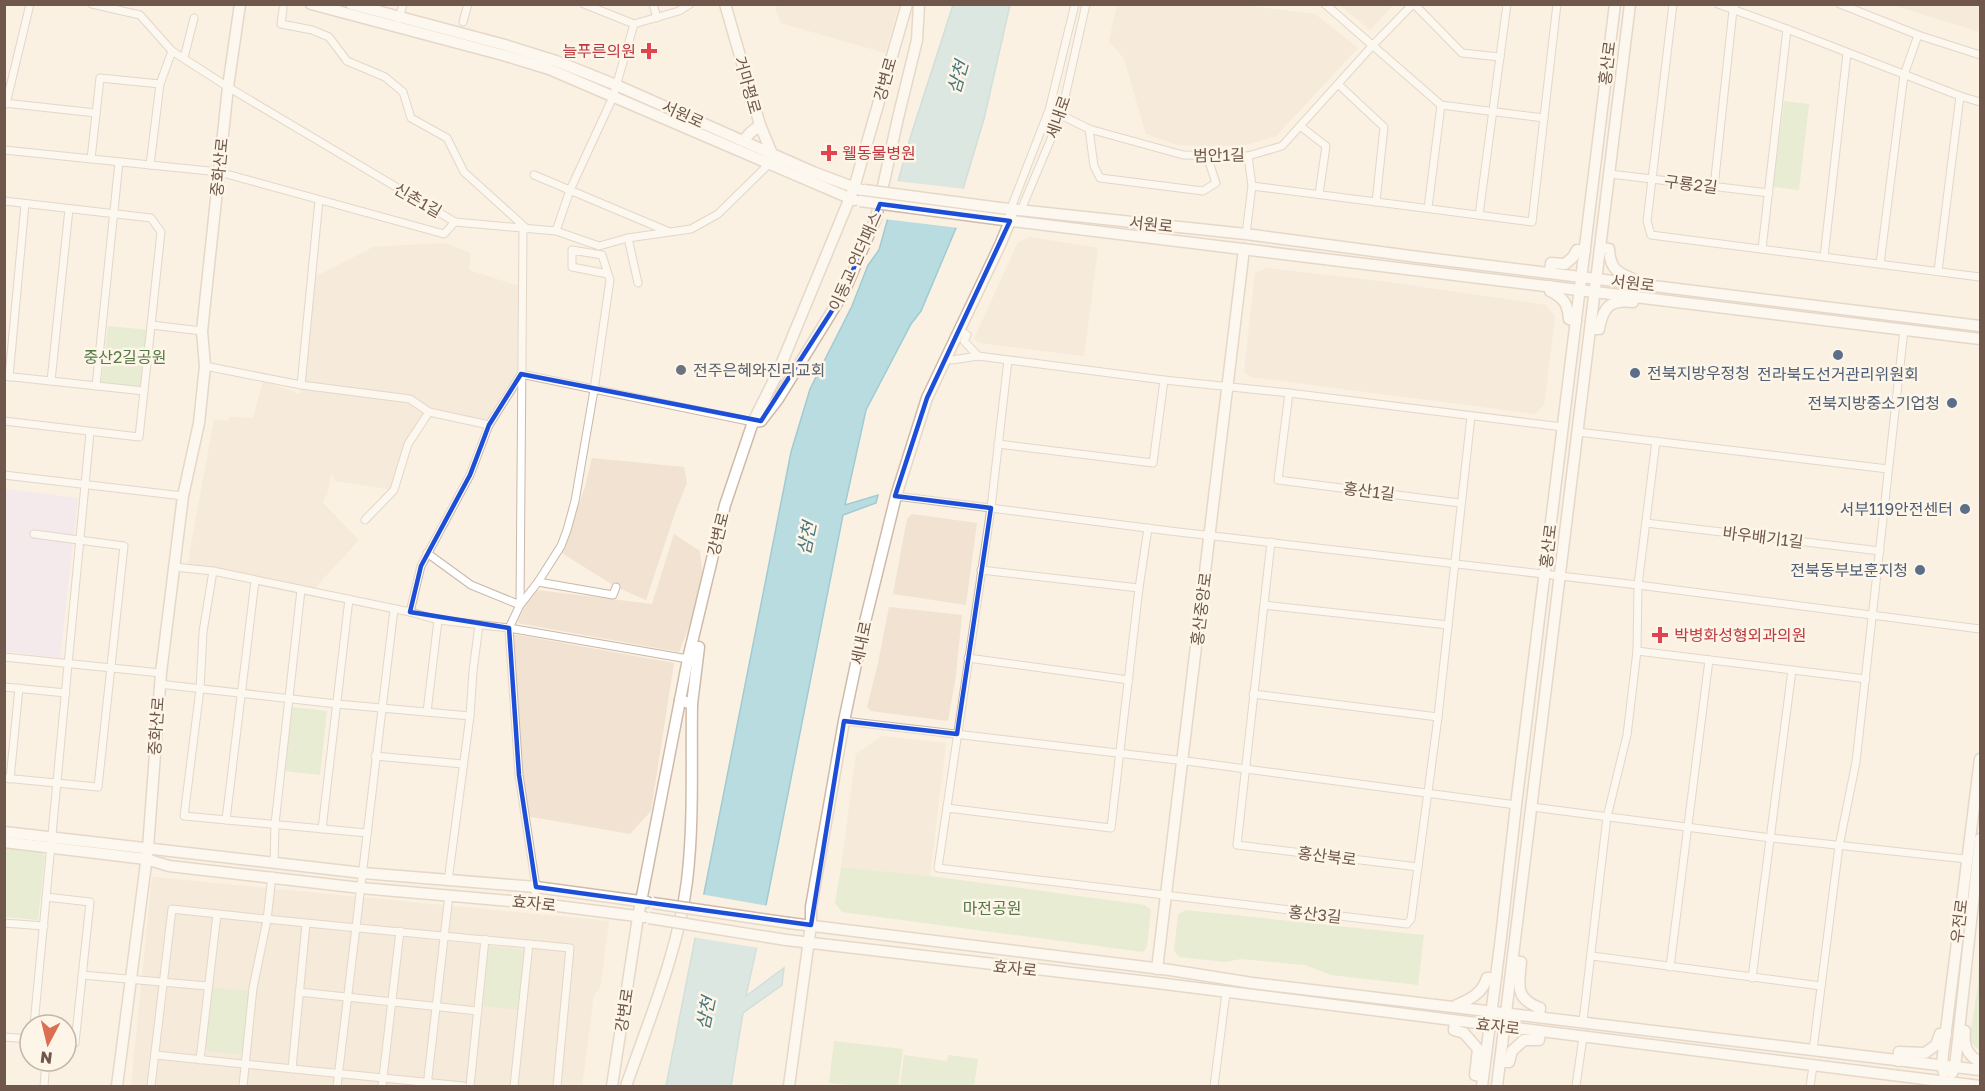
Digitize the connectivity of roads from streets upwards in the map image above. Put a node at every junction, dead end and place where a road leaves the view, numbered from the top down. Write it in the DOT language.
graph roads {
  1 [pos="30,4"];
  2 [pos="92,4"];
  3 [pos="240,4"];
  4 [pos="311,4"];
  5 [pos="351,4"];
  6 [pos="403,4"];
  7 [pos="468,4"];
  8 [pos="584,4"];
  9 [pos="653,4"];
  10 [pos="690,4"];
  11 [pos="725,4"];
  12 [pos="907,4"];
  13 [pos="919,4"];
  14 [pos="1075,4"];
  15 [pos="1086,4"];
  16 [pos="1325,4"];
  17 [pos="1413,4"];
  18 [pos="1507,4"];
  19 [pos="1557,4"];
  20 [pos="1615,4"];
  21 [pos="1630,4"];
  22 [pos="1673,4"];
  23 [pos="1718,4"];
  24 [pos="1844,5"];
  25 [pos="1734,7"];
  26 [pos="283,9"];
  27 [pos="194,18"];
  28 [pos="657,18"];
  29 [pos="398,22"];
  30 [pos="463,22"];
  31 [pos="634,24"];
  32 [pos="1787,29"];
  33 [pos="1918,35"];
  34 [pos="1373,45"];
  35 [pos="172,51"];
  36 [pos="1847,52"];
  37 [pos="1980,55"];
  38 [pos="1500,57"];
  39 [pos="184,58"];
  40 [pos="1904,75"];
  41 [pos="160,84"];
  42 [pos="616,85"];
  43 [pos="1339,85"];
  44 [pos="228,87"];
  45 [pos="1960,96"];
  46 [pos="613,97"];
  47 [pos="1980,102"];
  48 [pos="5,103"];
  49 [pos="1441,105"];
  50 [pos="1492,112"];
  51 [pos="96,113"];
  52 [pos="1060,115"];
  53 [pos="1544,118"];
  54 [pos="760,125"];
  55 [pos="1300,126"];
  56 [pos="1089,129"];
  57 [pos="743,141"];
  58 [pos="4,150"];
  59 [pos="1207,156"];
  60 [pos="1248,156"];
  61 [pos="91,159"];
  62 [pos="771,160"];
  63 [pos="119,162"];
  64 [pos="150,165"];
  65 [pos="219,172"];
  66 [pos="1610,174"];
  67 [pos="534,175"];
  68 [pos="1652,179"];
  69 [pos="1252,186"];
  70 [pos="1714,187"];
  71 [pos="570,190"];
  72 [pos="1768,193"];
  73 [pos="1319,194"];
  74 [pos="857,195"];
  75 [pos="319,200"];
  76 [pos="4,201"];
  77 [pos="1376,202"];
  78 [pos="25,204"];
  79 [pos="1428,208"];
  80 [pos="69,209"];
  81 [pos="1011,209"];
  82 [pos="114,214"];
  83 [pos="1479,215"];
  84 [pos="1010,221"];
  85 [pos="455,222"];
  86 [pos="525,229"];
  87 [pos="556,231"];
  88 [pos="669,232"];
  89 [pos="1246,234"];
  90 [pos="568,236"];
  91 [pos="628,238"];
  92 [pos="1601,248"];
  93 [pos="1244,249"];
  94 [pos="1762,249"];
  95 [pos="572,250"];
  96 [pos="1585,251"];
  97 [pos="1824,257"];
  98 [pos="1880,264"];
  99 [pos="1938,271"];
  100 [pos="1550,273"];
  101 [pos="608,274"];
  102 [pos="1581,277"];
  103 [pos="1980,277"];
  104 [pos="1597,278"];
  105 [pos="638,283"];
  106 [pos="1630,283"];
  107 [pos="1550,286"];
  108 [pos="1580,290"];
  109 [pos="1595,291"];
  110 [pos="1639,297"];
  111 [pos="1576,321"];
  112 [pos="151,325"];
  113 [pos="1980,326"];
  114 [pos="1591,328"];
  115 [pos="959,330"];
  116 [pos="1904,330"];
  117 [pos="202,331"];
  118 [pos="1980,339"];
  119 [pos="978,356"];
  120 [pos="945,358"];
  121 [pos="1008,360"];
  122 [pos="205,366"];
  123 [pos="521,374"];
  124 [pos="7,376"];
  125 [pos="1164,380"];
  126 [pos="51,381"];
  127 [pos="301,385"];
  128 [pos="96,386"];
  129 [pos="1227,387"];
  130 [pos="594,390"];
  131 [pos="144,391"];
  132 [pos="1289,393"];
  133 [pos="429,412"];
  134 [pos="1471,416"];
  135 [pos="4,421"];
  136 [pos="753,422"];
  137 [pos="489,425"];
  138 [pos="1563,427"];
  139 [pos="90,432"];
  140 [pos="1578,432"];
  141 [pos="1656,441"];
  142 [pos="998,444"];
  143 [pos="1888,469"];
  144 [pos="4,476"];
  145 [pos="85,485"];
  146 [pos="183,496"];
  147 [pos="896,496"];
  148 [pos="1460,503"];
  149 [pos="991,508"];
  150 [pos="366,520"];
  151 [pos="1646,523"];
  152 [pos="1148,528"];
  153 [pos="34,534"];
  154 [pos="1209,535"];
  155 [pos="79,541"];
  156 [pos="1271,542"];
  157 [pos="1880,551"];
  158 [pos="427,553"];
  159 [pos="1454,563"];
  160 [pos="174,567"];
  161 [pos="981,570"];
  162 [pos="213,571"];
  163 [pos="1545,574"];
  164 [pos="1560,576"];
  165 [pos="255,581"];
  166 [pos="538,582"];
  167 [pos="1638,585"];
  168 [pos="616,587"];
  169 [pos="1139,588"];
  170 [pos="301,590"];
  171 [pos="348,600"];
  172 [pos="1264,604"];
  173 [pos="520,605"];
  174 [pos="394,609"];
  175 [pos="411,612"];
  176 [pos="1874,615"];
  177 [pos="438,620"];
  178 [pos="479,625"];
  179 [pos="1448,625"];
  180 [pos="509,628"];
  181 [pos="1980,629"];
  182 [pos="691,647"];
  183 [pos="1637,651"];
  184 [pos="4,657"];
  185 [pos="968,658"];
  186 [pos="688,660"];
  187 [pos="1709,660"];
  188 [pos="69,664"];
  189 [pos="111,669"];
  190 [pos="1792,670"];
  191 [pos="160,679"];
  192 [pos="1866,679"];
  193 [pos="1129,680"];
  194 [pos="4,687"];
  195 [pos="19,688"];
  196 [pos="200,689"];
  197 [pos="66,693"];
  198 [pos="242,694"];
  199 [pos="1253,694"];
  200 [pos="290,698"];
  201 [pos="680,700"];
  202 [pos="337,704"];
  203 [pos="692,704"];
  204 [pos="382,708"];
  205 [pos="427,712"];
  206 [pos="470,716"];
  207 [pos="1438,717"];
  208 [pos="844,721"];
  209 [pos="957,734"];
  210 [pos="1120,754"];
  211 [pos="375,756"];
  212 [pos="1980,759"];
  213 [pos="1181,760"];
  214 [pos="463,764"];
  215 [pos="1245,769"];
  216 [pos="7,778"];
  217 [pos="57,783"];
  218 [pos="1427,793"];
  219 [pos="1516,805"];
  220 [pos="1532,807"];
  221 [pos="946,808"];
  222 [pos="1608,817"];
  223 [pos="226,820"];
  224 [pos="275,824"];
  225 [pos="1688,827"];
  226 [pos="321,829"];
  227 [pos="4,832"];
  228 [pos="367,833"];
  229 [pos="1771,838"];
  230 [pos="1980,839"];
  231 [pos="4,842"];
  232 [pos="51,842"];
  233 [pos="1839,846"];
  234 [pos="147,853"];
  235 [pos="1966,859"];
  236 [pos="274,862"];
  237 [pos="1418,867"];
  238 [pos="363,873"];
  239 [pos="272,876"];
  240 [pos="448,880"];
  241 [pos="536,887"];
  242 [pos="361,888"];
  243 [pos="449,895"];
  244 [pos="46,897"];
  245 [pos="1165,897"];
  246 [pos="641,902"];
  247 [pos="534,903"];
  248 [pos="217,914"];
  249 [pos="644,917"];
  250 [pos="267,920"];
  251 [pos="4,923"];
  252 [pos="306,924"];
  253 [pos="811,925"];
  254 [pos="44,926"];
  255 [pos="356,928"];
  256 [pos="400,931"];
  257 [pos="444,936"];
  258 [pos="484,939"];
  259 [pos="808,942"];
  260 [pos="529,944"];
  261 [pos="1592,956"];
  262 [pos="1513,961"];
  263 [pos="1670,967"];
  264 [pos="1157,969"];
  265 [pos="82,975"];
  266 [pos="1496,978"];
  267 [pos="1752,978"];
  268 [pos="131,981"];
  269 [pos="164,982"];
  270 [pos="207,986"];
  271 [pos="1821,986"];
  272 [pos="299,992"];
  273 [pos="1226,993"];
  274 [pos="347,997"];
  275 [pos="392,1002"];
  276 [pos="1453,1006"];
  277 [pos="436,1007"];
  278 [pos="478,1011"];
  279 [pos="1491,1011"];
  280 [pos="1506,1012"];
  281 [pos="35,1013"];
  282 [pos="78,1014"];
  283 [pos="1539,1016"];
  284 [pos="1455,1021"];
  285 [pos="1583,1021"];
  286 [pos="1489,1025"];
  287 [pos="1960,1026"];
  288 [pos="1504,1027"];
  289 [pos="1540,1031"];
  290 [pos="1946,1035"];
  291 [pos="1583,1037"];
  292 [pos="1813,1050"];
  293 [pos="155,1055"];
  294 [pos="200,1060"];
  295 [pos="1898,1061"];
  296 [pos="1500,1062"];
  297 [pos="1980,1062"];
  298 [pos="246,1065"];
  299 [pos="1813,1066"];
  300 [pos="1942,1066"];
  301 [pos="1955,1067"];
  302 [pos="292,1069"];
  303 [pos="1980,1070"];
  304 [pos="339,1074"];
  305 [pos="1482,1081"];
  306 [pos="383,1082"];
  307 [pos="1910,1082"];
  308 [pos="1946,1084"];
  309 [pos="428,1085"];
  310 [pos="117,1086"];
  311 [pos="151,1086"];
  312 [pos="243,1086"];
  313 [pos="337,1086"];
  314 [pos="463,1086"];
  315 [pos="470,1086"];
  316 [pos="514,1086"];
  317 [pos="556,1086"];
  318 [pos="612,1086"];
  319 [pos="626,1086"];
  320 [pos="789,1086"];
  321 [pos="1214,1086"];
  322 [pos="1497,1086"];
  323 [pos="1576,1086"];
  324 [pos="1810,1086"];
  325 [pos="1980,1086"];
  1 -- 48 [label="street"];
  2 -- 35 [label="street, 신촌1길"];
  3 -- 44 [label="street, 중화산로"];
  4 -- 29 [label="street, 서원로"];
  5 -- 29 [label="street, 서원로"];
  6 -- 29 [label="street"];
  7 -- 30 [label="street"];
  8 -- 31 [label="street"];
  9 -- 28 [label="street"];
  10 -- 28 [label="street"];
  11 -- 54 [label="street, 거마평로"];
  12 -- 74 [label="street, 강변로"];
  13 -- 136 [label="street, 이동교 언더패스"];
  14 -- 81 [label="street, 세내로"];
  15 -- 52 [label="street, 세내로"];
  16 -- 34 [label="street"];
  17 -- 34 [label="street, 범안1길"];
  17 -- 38 [label="street, 범안1길"];
  18 -- 38 [label="street"];
  19 -- 53 [label="street"];
  20 -- 96 [label="street, 홍산로"];
  21 -- 66 [label="street, 홍산로"];
  22 -- 68 [label="street"];
  23 -- 25 [label="street"];
  24 -- 33 [label="street"];
  25 -- 32 [label="street"];
  25 -- 70 [label="street"];
  26 -- 86 [label="street"];
  27 -- 39 [label="street"];
  28 -- 31 [label="street"];
  29 -- 42 [label="street, 서원로"];
  29 -- 46 [label="street, 서원로"];
  31 -- 42 [label="street"];
  32 -- 36 [label="street"];
  32 -- 72 [label="street"];
  33 -- 37 [label="street"];
  33 -- 40 [label="street"];
  34 -- 43 [label="street, 범안1길"];
  34 -- 49 [label="street"];
  35 -- 39 [label="street, 신촌1길"];
  35 -- 41 [label="street"];
  36 -- 40 [label="street"];
  36 -- 97 [label="street"];
  38 -- 50 [label="street"];
  39 -- 44 [label="street, 신촌1길"];
  40 -- 45 [label="street"];
  40 -- 98 [label="street"];
  41 -- 51 [label="street"];
  41 -- 64 [label="street"];
  42 -- 46 [label="street"];
  42 -- 57 [label="street, 서원로"];
  43 -- 55 [label="street, 범안1길"];
  43 -- 77 [label="street"];
  44 -- 65 [label="street, 중화산로"];
  44 -- 85 [label="street, 신촌1길"];
  45 -- 47 [label="street"];
  45 -- 99 [label="street"];
  46 -- 62 [label="street, 서원로"];
  46 -- 71 [label="street"];
  48 -- 51 [label="street"];
  49 -- 50 [label="street"];
  49 -- 79 [label="street"];
  50 -- 53 [label="street"];
  50 -- 83 [label="street"];
  51 -- 61 [label="street"];
  52 -- 56 [label="street, 범안1길"];
  52 -- 81 [label="street, 세내로"];
  53 -- 83 [label="street"];
  54 -- 57 [label="street"];
  54 -- 62 [label="street, 거마평로"];
  55 -- 60 [label="street, 범안1길"];
  55 -- 73 [label="street"];
  56 -- 59 [label="street, 범안1길"];
  56 -- 59 [label="street"];
  57 -- 62 [label="street, 서원로"];
  58 -- 61 [label="street"];
  59 -- 60 [label="street, 범안1길"];
  60 -- 69 [label="street"];
  61 -- 63 [label="street"];
  62 -- 74 [label="street, 서원로"];
  62 -- 88 [label="street, 신촌1길"];
  63 -- 64 [label="street"];
  63 -- 82 [label="street"];
  64 -- 65 [label="street"];
  65 -- 75 [label="street"];
  65 -- 117 [label="street, 중화산로"];
  66 -- 68 [label="street"];
  66 -- 92 [label="street, 홍산로"];
  67 -- 71 [label="street"];
  68 -- 70 [label="street, 구룡2길"];
  68 -- 94 [label="street, 구룡2길"];
  69 -- 73 [label="street"];
  69 -- 89 [label="street"];
  70 -- 72 [label="street, 구룡2길"];
  71 -- 87 [label="street"];
  71 -- 88 [label="street"];
  72 -- 94 [label="street"];
  73 -- 77 [label="street"];
  74 -- 81 [label="street, 서원로, bridge"];
  74 -- 84 [label="street, 서원로, bridge"];
  74 -- 136 [label="street, 강변로"];
  75 -- 85 [label="street"];
  75 -- 127 [label="street"];
  76 -- 78 [label="street"];
  77 -- 79 [label="street"];
  78 -- 80 [label="street"];
  78 -- 124 [label="street"];
  79 -- 83 [label="street"];
  80 -- 82 [label="street"];
  80 -- 126 [label="street"];
  81 -- 84 [label="street, 세내로"];
  81 -- 89 [label="street, 서원로"];
  82 -- 112 [label="street"];
  82 -- 128 [label="street"];
  84 -- 93 [label="street, 서원로"];
  84 -- 115 [label="street, 세내로"];
  85 -- 86 [label="street, 신촌1길"];
  86 -- 87 [label="street, 신촌1길"];
  86 -- 123 [label="street"];
  87 -- 90 [label="street, 신촌1길"];
  88 -- 91 [label="street, 신촌1길"];
  89 -- 100 [label="street, 서원로"];
  90 -- 91 [label="street, 신촌1길"];
  90 -- 95 [label="street"];
  91 -- 105 [label="street"];
  92 -- 104 [label="street, 홍산로"];
  92 -- 106 [label="street"];
  93 -- 107 [label="street, 서원로"];
  93 -- 129 [label="street, 홍산중앙로"];
  94 -- 97 [label="street, 구룡2길"];
  95 -- 101 [label="street"];
  95 -- 101 [label="street"];
  96 -- 100 [label="street"];
  96 -- 102 [label="street, 홍산로"];
  97 -- 98 [label="street, 구룡2길"];
  98 -- 99 [label="street, 구룡2길"];
  99 -- 103 [label="street, 구룡2길"];
  100 -- 102 [label="street, 서원로"];
  101 -- 130 [label="street"];
  102 -- 104 [label="street, 서원로"];
  102 -- 108 [label="street, 홍산로"];
  104 -- 106 [label="street, 서원로"];
  104 -- 109 [label="street, 홍산로"];
  106 -- 113 [label="street, 서원로"];
  107 -- 108 [label="street, 서원로"];
  107 -- 111 [label="street"];
  108 -- 109 [label="street, 서원로"];
  108 -- 111 [label="street, 홍산로"];
  109 -- 110 [label="street, 서원로"];
  109 -- 114 [label="street, 홍산로"];
  110 -- 114 [label="street"];
  110 -- 116 [label="street, 서원로"];
  111 -- 138 [label="street, 홍산로"];
  112 -- 117 [label="street"];
  112 -- 131 [label="street"];
  114 -- 140 [label="street, 홍산로"];
  115 -- 119 [label="street"];
  115 -- 120 [label="street, 세내로"];
  116 -- 118 [label="street, 서원로"];
  116 -- 143 [label="street"];
  117 -- 122 [label="street, 중화산로"];
  119 -- 120 [label="street"];
  119 -- 121 [label="street"];
  120 -- 147 [label="street, 세내로"];
  121 -- 125 [label="street"];
  121 -- 142 [label="street"];
  122 -- 127 [label="street"];
  122 -- 146 [label="street, 중화산로"];
  123 -- 130 [label="street"];
  123 -- 137 [label="street"];
  123 -- 173 [label="street"];
  124 -- 126 [label="street"];
  125 -- 129 [label="street"];
  125 -- 142 [label="street"];
  126 -- 128 [label="street"];
  127 -- 133 [label="street"];
  128 -- 131 [label="street"];
  129 -- 132 [label="street"];
  129 -- 154 [label="street, 홍산중앙로"];
  130 -- 136 [label="street"];
  130 -- 166 [label="street"];
  131 -- 139 [label="street"];
  132 -- 134 [label="street"];
  132 -- 148 [label="street, 홍산1길"];
  133 -- 137 [label="street"];
  133 -- 150 [label="street"];
  134 -- 138 [label="street"];
  134 -- 148 [label="street"];
  135 -- 139 [label="street"];
  136 -- 182 [label="street, 강변로"];
  137 -- 158 [label="street"];
  138 -- 163 [label="street, 홍산로"];
  139 -- 145 [label="street"];
  140 -- 141 [label="street"];
  140 -- 164 [label="street, 홍산로"];
  141 -- 143 [label="street"];
  141 -- 151 [label="street"];
  142 -- 149 [label="street"];
  143 -- 157 [label="street"];
  144 -- 145 [label="street"];
  145 -- 146 [label="street"];
  145 -- 155 [label="street"];
  146 -- 160 [label="street, 중화산로"];
  147 -- 149 [label="street"];
  147 -- 208 [label="street, 세내로"];
  148 -- 159 [label="street"];
  149 -- 152 [label="street"];
  149 -- 161 [label="street"];
  151 -- 157 [label="street, 바우배기1길"];
  151 -- 167 [label="street"];
  152 -- 154 [label="street"];
  152 -- 169 [label="street"];
  153 -- 155 [label="street"];
  154 -- 156 [label="street"];
  154 -- 213 [label="street, 홍산중앙로"];
  155 -- 188 [label="street"];
  155 -- 189 [label="street"];
  156 -- 159 [label="street"];
  156 -- 172 [label="street, 홍산북로"];
  157 -- 176 [label="street"];
  158 -- 173 [label="street"];
  158 -- 175 [label="street"];
  159 -- 163 [label="street"];
  159 -- 179 [label="street"];
  160 -- 162 [label="street"];
  160 -- 191 [label="street, 중화산로"];
  161 -- 169 [label="street"];
  161 -- 185 [label="street"];
  162 -- 165 [label="street"];
  162 -- 196 [label="street"];
  163 -- 164 [label="street"];
  163 -- 219 [label="street, 홍산로"];
  164 -- 167 [label="street"];
  164 -- 220 [label="street, 홍산로"];
  165 -- 170 [label="street"];
  165 -- 198 [label="street"];
  166 -- 168 [label="street"];
  166 -- 173 [label="street"];
  167 -- 176 [label="street"];
  167 -- 183 [label="street"];
  169 -- 193 [label="street"];
  170 -- 171 [label="street"];
  170 -- 200 [label="street"];
  171 -- 174 [label="street"];
  171 -- 202 [label="street"];
  172 -- 179 [label="street"];
  172 -- 199 [label="street, 홍산북로"];
  173 -- 180 [label="street"];
  174 -- 175 [label="street"];
  174 -- 204 [label="street"];
  175 -- 177 [label="street"];
  176 -- 181 [label="street"];
  176 -- 192 [label="street"];
  177 -- 178 [label="street"];
  177 -- 205 [label="street"];
  178 -- 180 [label="street"];
  178 -- 206 [label="street"];
  179 -- 207 [label="street"];
  180 -- 186 [label="street"];
  180 -- 241 [label="street"];
  182 -- 186 [label="street, 강변로"];
  182 -- 203 [label="street"];
  183 -- 187 [label="street"];
  183 -- 222 [label="street"];
  184 -- 188 [label="street"];
  185 -- 193 [label="street"];
  185 -- 209 [label="street"];
  186 -- 201 [label="street, 강변로"];
  187 -- 190 [label="street"];
  187 -- 225 [label="street"];
  188 -- 189 [label="street"];
  188 -- 197 [label="street"];
  189 -- 191 [label="street"];
  189 -- 217 [label="street"];
  190 -- 192 [label="street"];
  190 -- 229 [label="street"];
  191 -- 196 [label="street"];
  191 -- 234 [label="street, 중화산로"];
  192 -- 233 [label="street"];
  193 -- 210 [label="street"];
  194 -- 195 [label="street"];
  195 -- 197 [label="street"];
  195 -- 216 [label="street"];
  196 -- 198 [label="street"];
  196 -- 223 [label="street"];
  197 -- 217 [label="street"];
  198 -- 200 [label="street"];
  198 -- 223 [label="street"];
  199 -- 207 [label="street"];
  199 -- 215 [label="street, 홍산북로"];
  200 -- 202 [label="street"];
  200 -- 224 [label="street"];
  201 -- 203 [label="street"];
  201 -- 246 [label="street, 강변로"];
  202 -- 204 [label="street"];
  202 -- 226 [label="street"];
  203 -- 319 [label="street"];
  204 -- 205 [label="street"];
  204 -- 211 [label="street"];
  205 -- 206 [label="street"];
  206 -- 214 [label="street"];
  207 -- 218 [label="street"];
  208 -- 209 [label="street"];
  208 -- 253 [label="street, 세내로"];
  209 -- 210 [label="street"];
  209 -- 221 [label="street"];
  210 -- 213 [label="street"];
  210 -- 221 [label="street"];
  211 -- 214 [label="street"];
  211 -- 228 [label="street"];
  212 -- 235 [label="street, 우전로"];
  213 -- 215 [label="street"];
  213 -- 245 [label="street, 홍산중앙로"];
  214 -- 240 [label="street"];
  215 -- 218 [label="street"];
  215 -- 237 [label="street, 홍산북로"];
  216 -- 217 [label="street"];
  217 -- 232 [label="street"];
  218 -- 219 [label="street"];
  218 -- 237 [label="street"];
  219 -- 266 [label="street, 홍산로"];
  220 -- 222 [label="street"];
  220 -- 262 [label="street, 홍산로"];
  221 -- 245 [label="street"];
  222 -- 225 [label="street"];
  222 -- 261 [label="street"];
  223 -- 224 [label="street"];
  224 -- 226 [label="street"];
  224 -- 236 [label="street"];
  225 -- 229 [label="street"];
  225 -- 263 [label="street"];
  226 -- 228 [label="street"];
  227 -- 232 [label="street, 효자로"];
  228 -- 238 [label="street"];
  229 -- 233 [label="street"];
  229 -- 267 [label="street"];
  230 -- 287 [label="street, 우전로"];
  231 -- 232 [label="street, 효자로"];
  232 -- 234 [label="street, 효자로"];
  232 -- 244 [label="street"];
  233 -- 235 [label="street"];
  233 -- 271 [label="street"];
  234 -- 236 [label="street, 효자로"];
  234 -- 239 [label="street, 효자로"];
  234 -- 268 [label="street, 중화산로"];
  235 -- 290 [label="street, 우전로"];
  236 -- 238 [label="street, 효자로"];
  237 -- 245 [label="street, 홍산3길"];
  238 -- 240 [label="street, 효자로"];
  238 -- 242 [label="street"];
  239 -- 242 [label="street, 효자로"];
  239 -- 250 [label="street"];
  240 -- 241 [label="street, 효자로"];
  241 -- 246 [label="street, 효자로"];
  241 -- 247 [label="street"];
  242 -- 243 [label="street, 효자로"];
  242 -- 255 [label="street"];
  243 -- 247 [label="street, 효자로"];
  243 -- 257 [label="street"];
  244 -- 254 [label="street"];
  244 -- 265 [label="street"];
  245 -- 264 [label="street, 홍산중앙로"];
  246 -- 249 [label="street, 강변로"];
  246 -- 253 [label="street, 효자로, bridge"];
  247 -- 249 [label="street, 효자로"];
  248 -- 250 [label="street"];
  248 -- 269 [label="street"];
  248 -- 270 [label="street"];
  249 -- 259 [label="street, 효자로, bridge"];
  249 -- 318 [label="street, 강변로"];
  250 -- 252 [label="street"];
  250 -- 298 [label="street"];
  251 -- 254 [label="street"];
  252 -- 255 [label="street"];
  252 -- 272 [label="street"];
  253 -- 259 [label="street, 세내로"];
  253 -- 264 [label="street, 효자로"];
  254 -- 281 [label="street"];
  255 -- 256 [label="street"];
  255 -- 274 [label="street"];
  256 -- 257 [label="street"];
  256 -- 275 [label="street"];
  257 -- 258 [label="street"];
  257 -- 277 [label="street"];
  258 -- 260 [label="street"];
  258 -- 278 [label="street"];
  259 -- 273 [label="street, 효자로"];
  259 -- 320 [label="street, 세내로"];
  260 -- 316 [label="street"];
  260 -- 317 [label="street"];
  261 -- 263 [label="street"];
  261 -- 285 [label="street"];
  262 -- 280 [label="street, 홍산로"];
  262 -- 283 [label="street"];
  263 -- 267 [label="street"];
  264 -- 276 [label="street, 효자로"];
  265 -- 268 [label="street"];
  265 -- 282 [label="street"];
  266 -- 276 [label="street"];
  266 -- 279 [label="street, 홍산로"];
  267 -- 271 [label="street"];
  268 -- 269 [label="street"];
  268 -- 310 [label="street, 중화산로"];
  269 -- 270 [label="street"];
  269 -- 293 [label="street"];
  270 -- 294 [label="street"];
  271 -- 292 [label="street"];
  272 -- 274 [label="street"];
  272 -- 302 [label="street"];
  273 -- 284 [label="street, 효자로"];
  273 -- 321 [label="street"];
  274 -- 275 [label="street"];
  274 -- 304 [label="street"];
  275 -- 277 [label="street"];
  275 -- 306 [label="street"];
  276 -- 279 [label="street, 효자로"];
  277 -- 278 [label="street"];
  277 -- 309 [label="street"];
  278 -- 315 [label="street"];
  279 -- 280 [label="street, 효자로"];
  279 -- 286 [label="street, 홍산로"];
  280 -- 283 [label="street, 효자로"];
  280 -- 288 [label="street, 홍산로"];
  283 -- 285 [label="street, 효자로"];
  284 -- 286 [label="street, 효자로"];
  284 -- 305 [label="street"];
  285 -- 292 [label="street, 효자로"];
  286 -- 288 [label="street, 효자로"];
  286 -- 305 [label="street, 홍산로"];
  287 -- 297 [label="street"];
  287 -- 301 [label="street, 우전로"];
  288 -- 289 [label="street, 효자로"];
  288 -- 296 [label="street, 홍산로"];
  289 -- 291 [label="street, 효자로"];
  289 -- 296 [label="street"];
  290 -- 295 [label="street"];
  290 -- 300 [label="street, 우전로"];
  291 -- 299 [label="street, 효자로"];
  291 -- 323 [label="street"];
  292 -- 295 [label="street, 효자로"];
  293 -- 294 [label="street"];
  293 -- 311 [label="street"];
  294 -- 298 [label="street"];
  295 -- 300 [label="street, 효자로"];
  296 -- 322 [label="street, 홍산로"];
  298 -- 302 [label="street"];
  298 -- 312 [label="street"];
  299 -- 307 [label="street, 효자로"];
  299 -- 324 [label="street"];
  300 -- 301 [label="street, 효자로"];
  300 -- 308 [label="street, 우전로"];
  301 -- 303 [label="street, 효자로"];
  301 -- 308 [label="street, 우전로"];
  302 -- 304 [label="street"];
  304 -- 306 [label="street"];
  304 -- 313 [label="street"];
  306 -- 309 [label="street"];
  307 -- 308 [label="street, 효자로"];
  308 -- 325 [label="street, 효자로"];
  309 -- 314 [label="street"];
}
